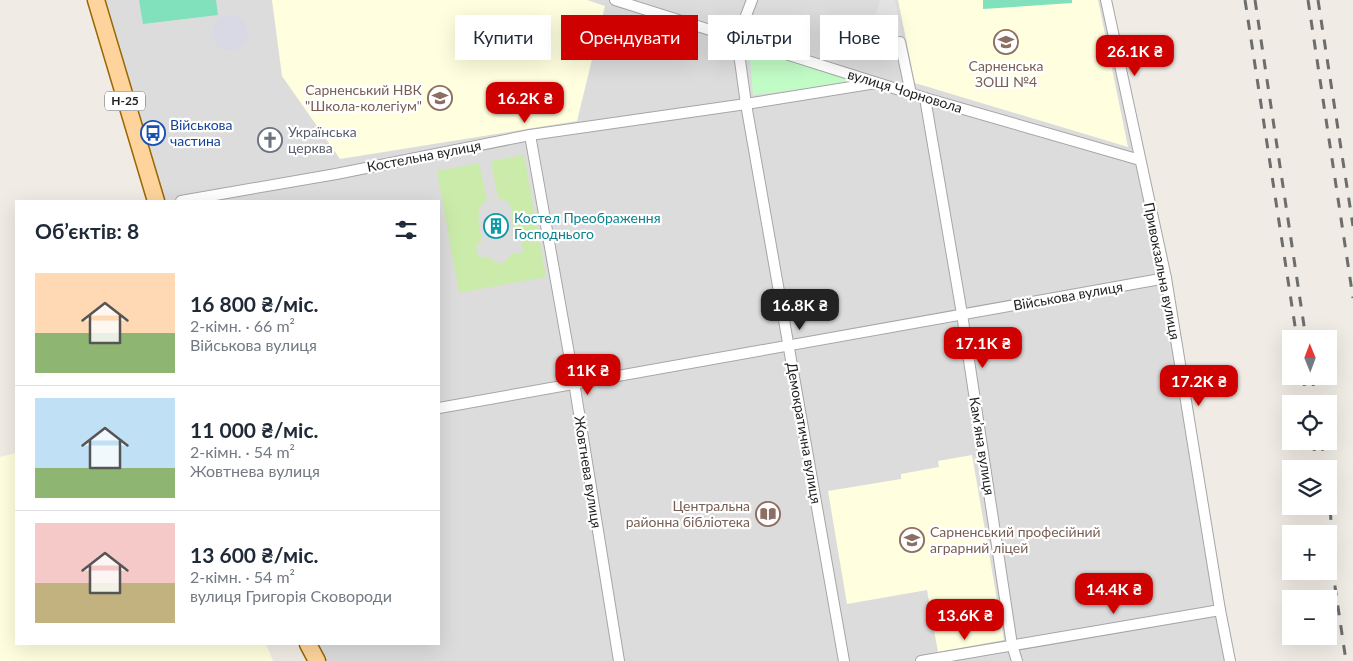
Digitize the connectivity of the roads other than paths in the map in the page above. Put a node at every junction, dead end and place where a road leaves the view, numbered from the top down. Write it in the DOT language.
graph roads {
  1 [pos="96,0"];
  2 [pos="614,0"];
  3 [pos="752,0"];
  4 [pos="1106,0"];
  5 [pos="746,15"];
  6 [pos="708,30"];
  7 [pos="900,42"];
  8 [pos="740,60"];
  9 [pos="805,60"];
  10 [pos="876,82"];
  11 [pos="911,94"];
  12 [pos="925,98"];
  13 [pos="746,104"];
  14 [pos="530,135"];
  15 [pos="1140,160"];
  16 [pos="156,200"];
  17 [pos="187,200"];
  18 [pos="1166,278"];
  19 [pos="962,314"];
  20 [pos="789,346"];
  21 [pos="574,382"];
  22 [pos="440,408"];
  23 [pos="1220,610"];
  24 [pos="309,645"];
  25 [pos="1012,645"];
  26 [pos="317,661"];
  27 [pos="619,661"];
  28 [pos="844,661"];
  29 [pos="921,661"];
  30 [pos="1017,661"];
  31 [pos="1230,661"];
  1 -- 16 [label="main road, Н-25"];
  2 -- 6 [label="street, вулиця Чорновола"];
  3 -- 5 [label="street, Демократична вулиця"];
  4 -- 15 [label="street, Привокзальна вулиця"];
  7 -- 11 [label="street"];
  8 -- 13 [label="street, Демократична вулиця"];
  9 -- 10 [label="street, вулиця Чорновола"];
  10 -- 11 [label="street, вулиця Чорновола"];
  10 -- 13 [label="street, Костельна вулиця"];
  11 -- 12 [label="street, вулиця Чорновола"];
  12 -- 15 [label="street, вулиця Чорновола"];
  12 -- 19 [label="street, Камʼяна вулиця"];
  13 -- 14 [label="street, Костельна вулиця"];
  13 -- 20 [label="street, Демократична вулиця"];
  14 -- 17 [label="street, Костельна вулиця"];
  14 -- 21 [label="street, Жовтнева вулиця"];
  15 -- 18 [label="street, Привокзальна вулиця"];
  18 -- 19 [label="street, Військова вулиця"];
  18 -- 23 [label="street, Привокзальна вулиця"];
  19 -- 20 [label="street, Військова вулиця"];
  19 -- 25 [label="street, Камʼяна вулиця"];
  20 -- 21 [label="street, Військова вулиця"];
  20 -- 28 [label="street, Демократична вулиця"];
  21 -- 22 [label="street, Військова вулиця"];
  21 -- 27 [label="street, Жовтнева вулиця"];
  23 -- 25 [label="street"];
  23 -- 31 [label="street, Привокзальна вулиця"];
  24 -- 26 [label="main road"];
  25 -- 29 [label="street"];
  25 -- 30 [label="street, Камʼяна вулиця"];
}
